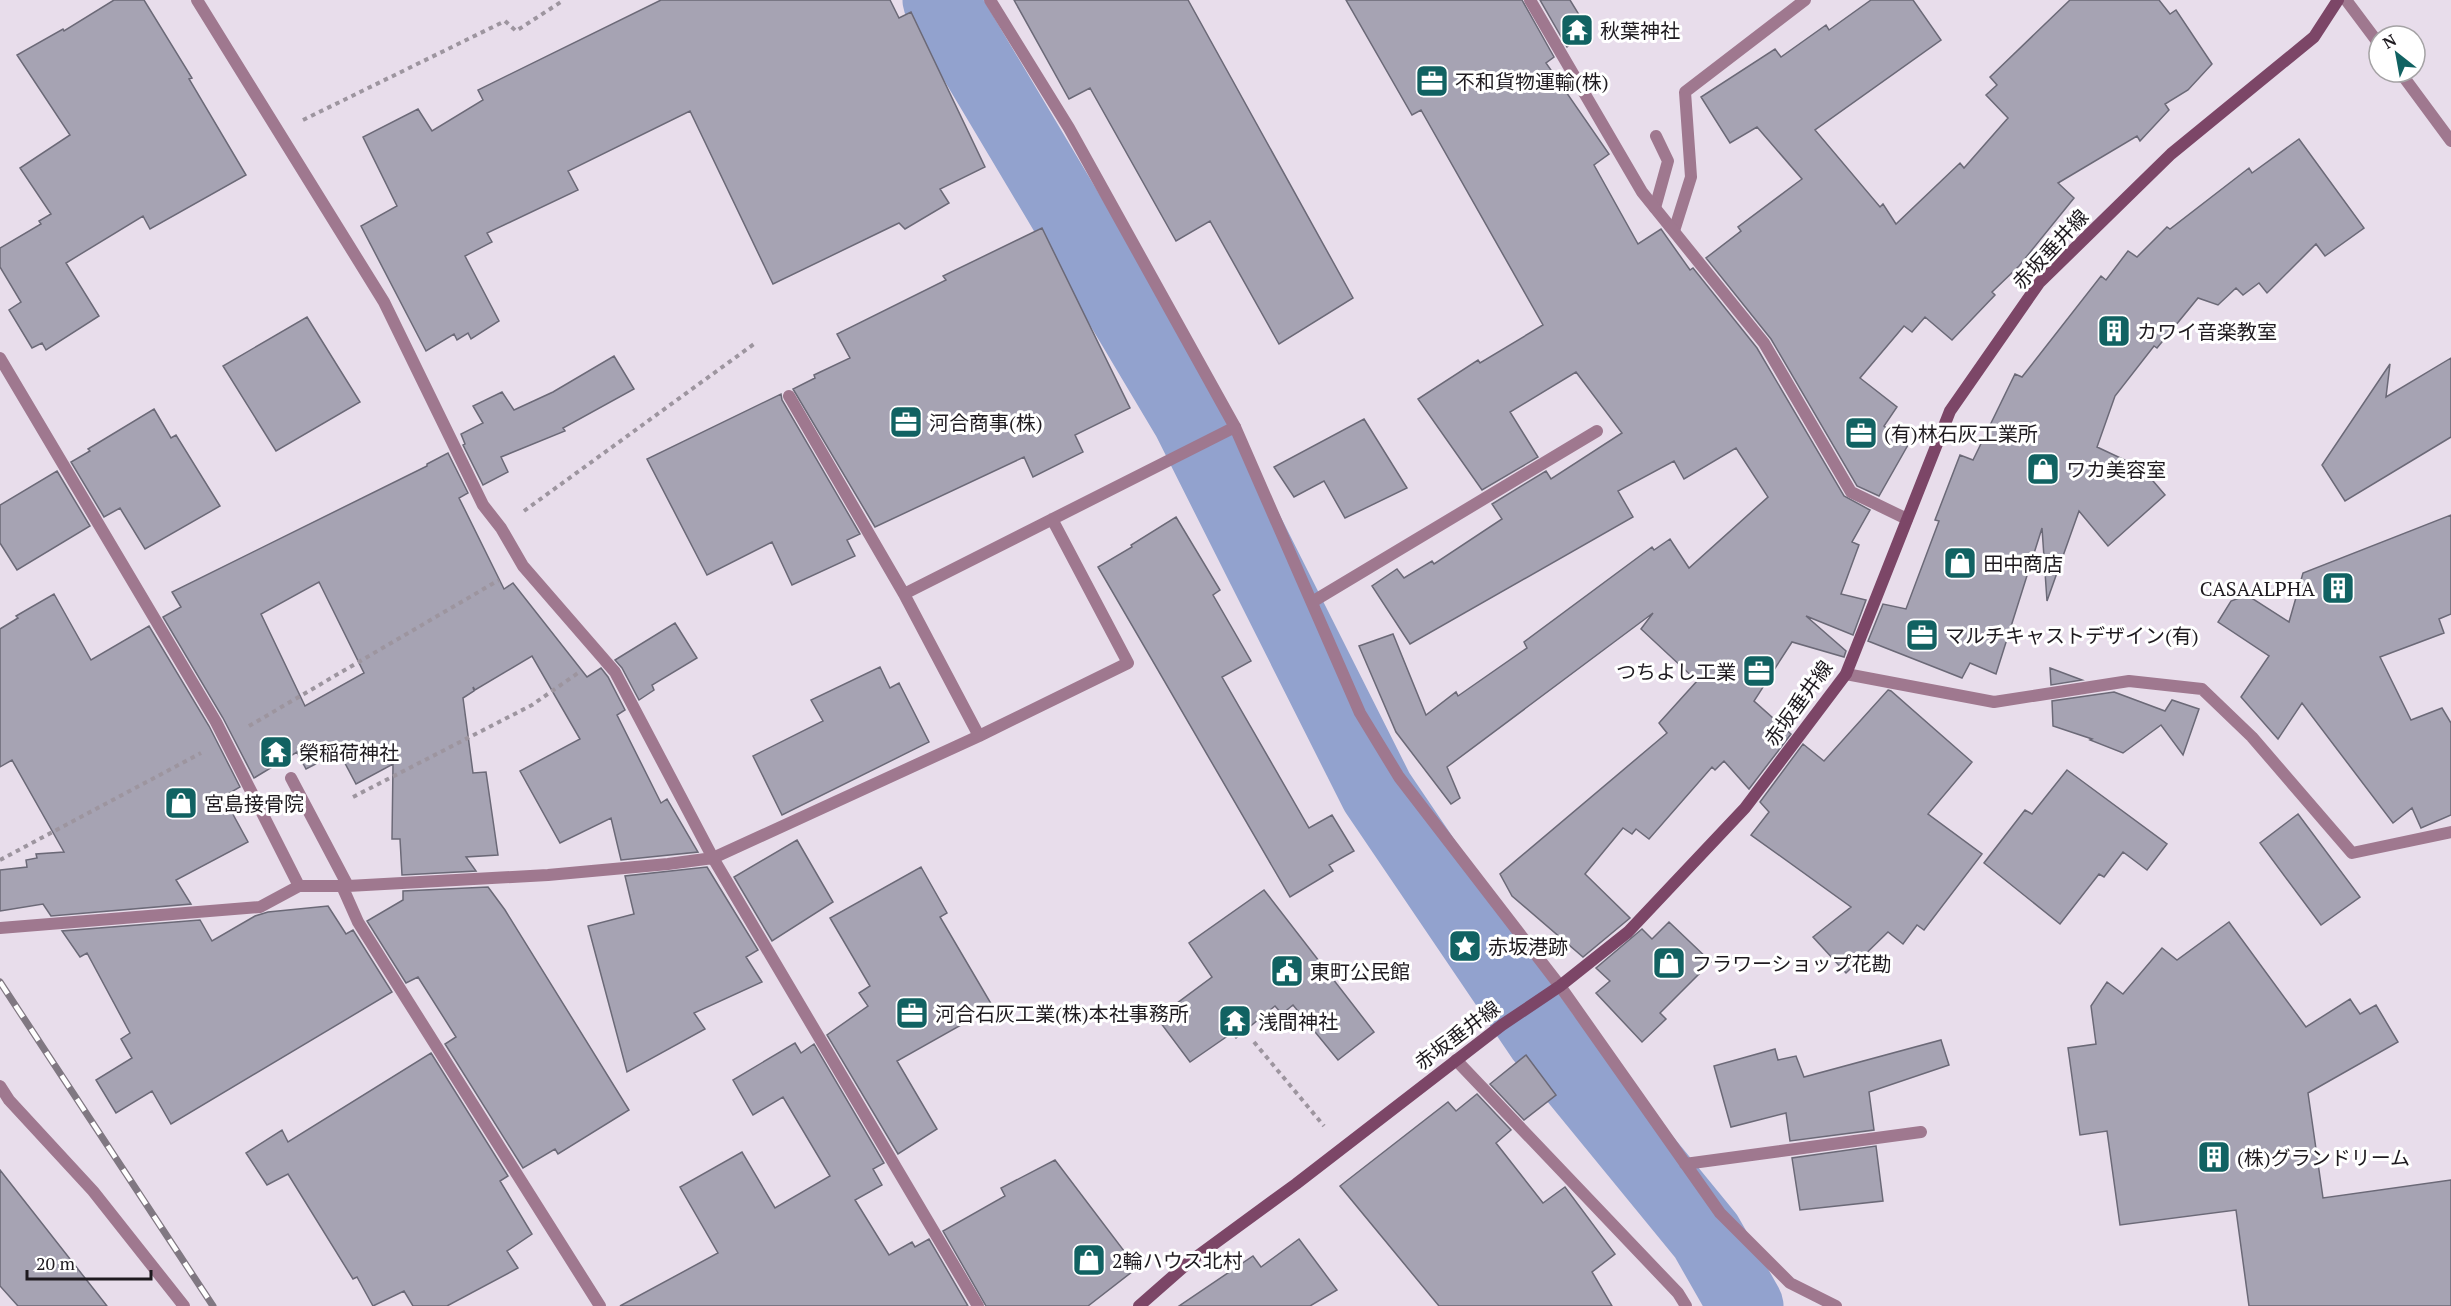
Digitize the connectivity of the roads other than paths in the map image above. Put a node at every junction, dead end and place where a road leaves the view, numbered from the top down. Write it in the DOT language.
graph roads {
  1 [pos="197,0"];
  2 [pos="990,0"];
  3 [pos="1530,0"];
  4 [pos="1805,0"];
  5 [pos="2338,0"];
  6 [pos="2346,0"];
  7 [pos="2367,28"];
  8 [pos="2409,84"];
  9 [pos="1656,136"];
  10 [pos="2451,141"];
  11 [pos="1655,208"];
  12 [pos="1674,231"];
  13 [pos="0,358"];
  14 [pos="789,396"];
  15 [pos="1235,427"];
  16 [pos="1597,431"];
  17 [pos="1052,519"];
  18 [pos="1907,519"];
  19 [pos="904,594"];
  20 [pos="1312,602"];
  21 [pos="1846,674"];
  22 [pos="979,736"];
  23 [pos="291,778"];
  24 [pos="2451,831"];
  25 [pos="712,858"];
  26 [pos="299,886"];
  27 [pos="345,886"];
  28 [pos="0,928"];
  29 [pos="1560,986"];
  30 [pos="1456,1060"];
  31 [pos="0,1086"];
  32 [pos="4,1102"];
  33 [pos="1921,1132"];
  34 [pos="1685,1164"];
  35 [pos="184,1306"];
  36 [pos="600,1306"];
  37 [pos="978,1306"];
  38 [pos="1139,1306"];
  39 [pos="1686,1306"];
  40 [pos="1836,1306"];
  1 -- 25 [label="street"];
  2 -- 15 [label="street"];
  3 -- 11 [label="street"];
  4 -- 12 [label="street"];
  5 -- 18 [label="main road, 赤坂垂井線"];
  6 -- 7 [label="street"];
  8 -- 10 [label="street"];
  9 -- 11 [label="street"];
  11 -- 12 [label="street"];
  12 -- 18 [label="street"];
  13 -- 26 [label="street"];
  14 -- 19 [label="street"];
  15 -- 17 [label="street"];
  15 -- 20 [label="street"];
  16 -- 20 [label="street"];
  17 -- 19 [label="street"];
  17 -- 22 [label="street"];
  18 -- 21 [label="main road, 赤坂垂井線"];
  19 -- 22 [label="street"];
  20 -- 29 [label="street"];
  21 -- 24 [label="street"];
  21 -- 29 [label="main road, 赤坂垂井線"];
  22 -- 25 [label="street"];
  23 -- 27 [label="street"];
  25 -- 27 [label="street"];
  25 -- 37 [label="street"];
  26 -- 27 [label="street"];
  26 -- 28 [label="street"];
  27 -- 36 [label="street"];
  29 -- 30 [label="main road, 赤坂垂井線"];
  29 -- 34 [label="street"];
  30 -- 38 [label="main road, 赤坂垂井線"];
  30 -- 39 [label="street"];
  31 -- 32 [label="street"];
  32 -- 35 [label="street"];
  33 -- 34 [label="street"];
  34 -- 40 [label="street"];
}
